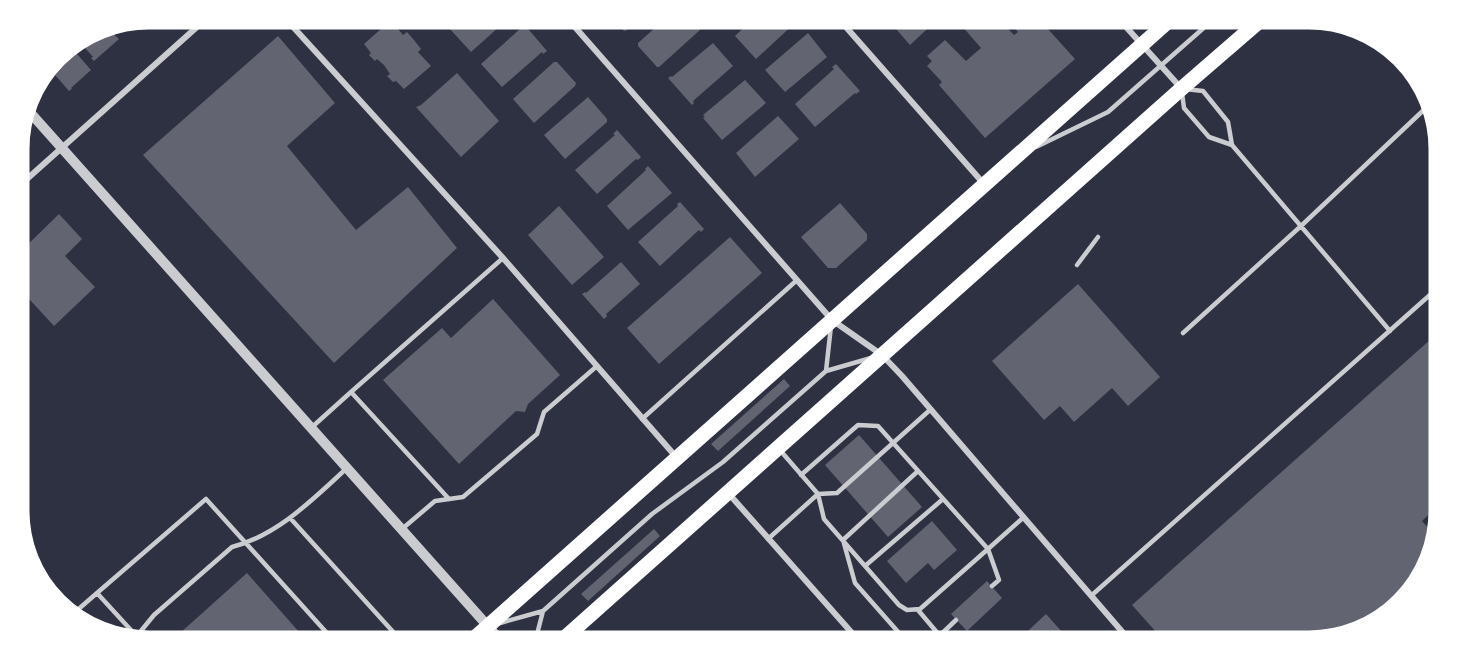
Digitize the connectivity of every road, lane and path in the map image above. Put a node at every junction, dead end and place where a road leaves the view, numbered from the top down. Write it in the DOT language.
graph roads {
  1 [pos="196,28"];
  2 [pos="294,28"];
  3 [pos="576,28"];
  4 [pos="847,28"];
  5 [pos="1127,28"];
  6 [pos="1162,28"];
  7 [pos="1204,28"];
  8 [pos="1251,28"];
  9 [pos="1143,46"];
  10 [pos="1161,66"];
  11 [pos="1181,89"];
  12 [pos="1423,110"];
  13 [pos="33,116"];
  14 [pos="1232,146"];
  15 [pos="62,148"];
  16 [pos="1016,157"];
  17 [pos="29,177"];
  18 [pos="985,185"];
  19 [pos="1301,226"];
  20 [pos="1098,237"];
  21 [pos="503,258"];
  22 [pos="1077,265"];
  23 [pos="797,280"];
  24 [pos="1430,295"];
  25 [pos="832,320"];
  26 [pos="1390,331"];
  27 [pos="1183,333"];
  28 [pos="882,355"];
  29 [pos="597,366"];
  30 [pos="826,371"];
  31 [pos="351,392"];
  32 [pos="931,409"];
  33 [pos="642,419"];
  34 [pos="311,428"];
  35 [pos="893,442"];
  36 [pos="778,448"];
  37 [pos="678,458"];
  38 [pos="347,468"];
  39 [pos="918,471"];
  40 [pos="801,475"];
  41 [pos="727,493"];
  42 [pos="818,494"];
  43 [pos="449,499"];
  44 [pos="943,499"];
  45 [pos="1024,517"];
  46 [pos="291,519"];
  47 [pos="401,530"];
  48 [pos="768,539"];
  49 [pos="843,540"];
  50 [pos="246,543"];
  51 [pos="988,549"];
  52 [pos="865,566"];
  53 [pos="992,586"];
  54 [pos="97,593"];
  55 [pos="1092,596"];
  56 [pos="79,609"];
  57 [pos="918,610"];
  58 [pos="543,611"];
  59 [pos="956,620"];
  60 [pos="488,626"];
  61 [pos="128,629"];
  62 [pos="142,631"];
  63 [pos="851,631"];
  64 [pos="898,631"];
  65 [pos="934,631"];
  66 [pos="946,631"];
  67 [pos="1122,631"];
  68 [pos="326,632"];
  69 [pos="393,632"];
  70 [pos="482,632"];
  71 [pos="493,632"];
  72 [pos="538,632"];
  73 [pos="572,632"];
  1 -- 15 [label="street"];
  2 -- 21 [label="street"];
  3 -- 23 [label="street"];
  4 -- 18 [label="street"];
  5 -- 9 [label="street"];
  6 -- 9 [label="main road"];
  7 -- 10 [label="lane"];
  8 -- 11 [label="main road"];
  9 -- 10 [label="street"];
  9 -- 16 [label="main road"];
  10 -- 11 [label="street"];
  10 -- 16 [label="lane"];
  11 -- 14 [label="lane"];
  11 -- 14 [label="lane"];
  11 -- 28 [label="main road"];
  12 -- 19 [label="lane"];
  13 -- 15 [label="street"];
  14 -- 19 [label="lane"];
  15 -- 17 [label="street"];
  15 -- 34 [label="street"];
  16 -- 18 [label="main road"];
  18 -- 25 [label="main road"];
  19 -- 26 [label="lane"];
  19 -- 27 [label="lane"];
  20 -- 22 [label="lane"];
  21 -- 29 [label="street"];
  21 -- 31 [label="lane"];
  23 -- 25 [label="street"];
  23 -- 33 [label="lane"];
  24 -- 26 [label="lane"];
  25 -- 28 [label="street"];
  25 -- 30 [label="lane"];
  25 -- 37 [label="main road"];
  26 -- 55 [label="lane"];
  28 -- 30 [label="lane"];
  28 -- 32 [label="street"];
  28 -- 36 [label="main road"];
  29 -- 33 [label="street"];
  29 -- 43 [label="lane"];
  30 -- 58 [label="lane"];
  31 -- 34 [label="lane"];
  31 -- 43 [label="lane"];
  32 -- 35 [label="lane"];
  32 -- 45 [label="street"];
  33 -- 37 [label="street"];
  34 -- 38 [label="street"];
  35 -- 39 [label="lane"];
  35 -- 40 [label="lane"];
  35 -- 42 [label="lane"];
  36 -- 40 [label="lane"];
  36 -- 41 [label="main road"];
  37 -- 60 [label="main road"];
  38 -- 46 [label="lane"];
  38 -- 47 [label="street"];
  39 -- 44 [label="lane"];
  39 -- 49 [label="lane"];
  40 -- 42 [label="lane"];
  41 -- 48 [label="street"];
  41 -- 73 [label="main road"];
  42 -- 48 [label="lane"];
  42 -- 49 [label="lane"];
  43 -- 47 [label="lane"];
  44 -- 51 [label="lane"];
  44 -- 52 [label="lane"];
  45 -- 51 [label="lane"];
  45 -- 55 [label="street"];
  46 -- 50 [label="lane"];
  46 -- 69 [label="lane"];
  47 -- 60 [label="street"];
  48 -- 63 [label="street"];
  49 -- 52 [label="lane"];
  49 -- 64 [label="lane"];
  50 -- 54 [label="lane"];
  50 -- 62 [label="lane"];
  50 -- 68 [label="lane"];
  51 -- 53 [label="lane"];
  51 -- 57 [label="lane"];
  52 -- 57 [label="lane"];
  54 -- 56 [label="lane"];
  54 -- 61 [label="lane"];
  55 -- 67 [label="street"];
  57 -- 65 [label="lane"];
  58 -- 60 [label="lane"];
  58 -- 72 [label="lane"];
  59 -- 66 [label="lane"];
  60 -- 70 [label="main road"];
  60 -- 71 [label="street"];
}
